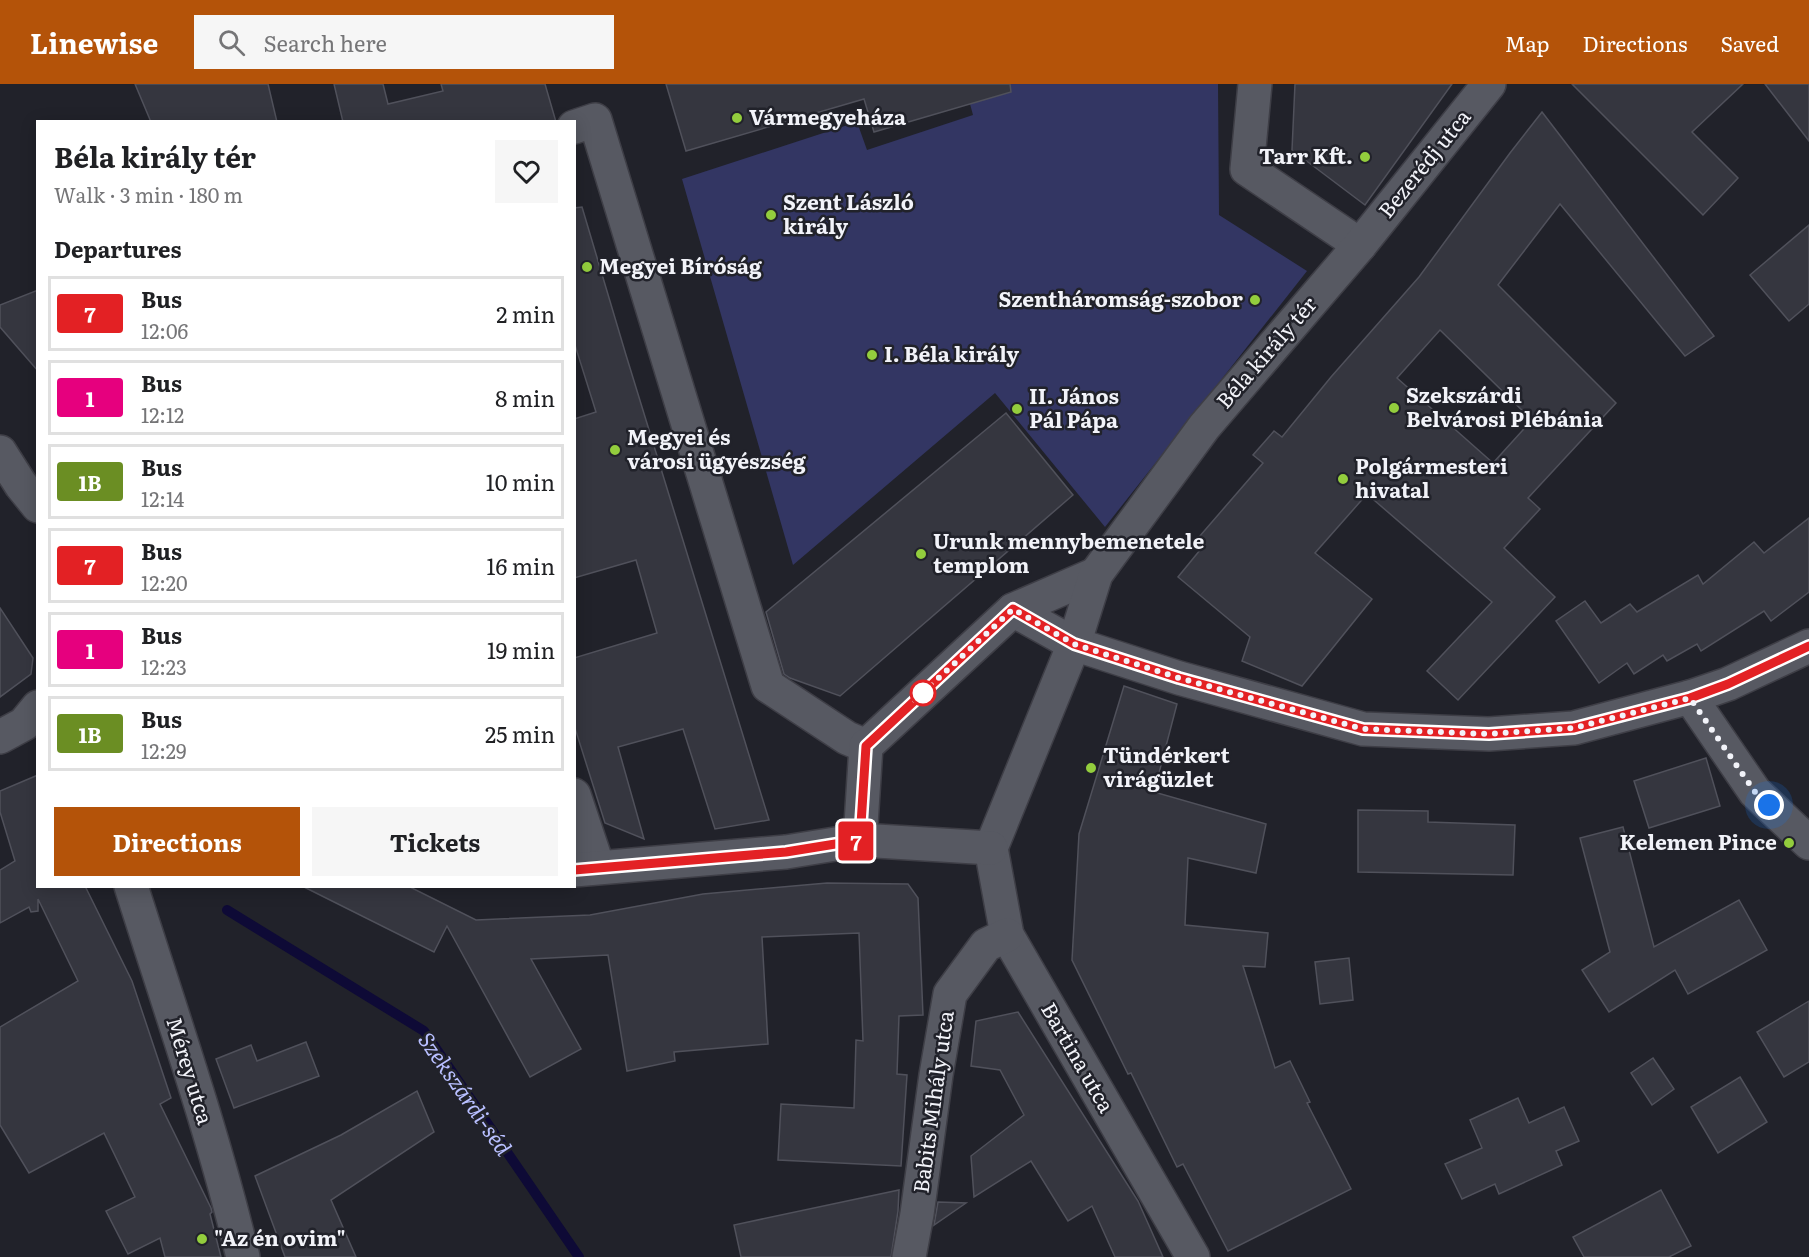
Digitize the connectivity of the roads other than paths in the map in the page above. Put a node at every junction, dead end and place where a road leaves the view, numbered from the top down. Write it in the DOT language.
graph roads {
  1 [pos="1255,84"];
  2 [pos="1489,84"];
  3 [pos="585,124"];
  4 [pos="1360,244"];
  5 [pos="0,452"];
  6 [pos="36,504"];
  7 [pos="1096,574"];
  8 [pos="1013,609"];
  9 [pos="1074,644"];
  10 [pos="1809,646"];
  11 [pos="1690,698"];
  12 [pos="866,746"];
  13 [pos="576,807"];
  14 [pos="860,840"];
  15 [pos="1809,843"];
  16 [pos="991,848"];
  17 [pos="586,868"];
  18 [pos="132,888"];
  19 [pos="1007,935"];
  20 [pos="243,1257"];
  21 [pos="909,1257"];
  22 [pos="1193,1257"];
  1 -- 4 [label="street"];
  2 -- 4 [label="street, Bezerédj utca"];
  3 -- 12 [label="street"];
  4 -- 7 [label="street, Béla király tér"];
  5 -- 6 [label="street"];
  7 -- 8 [label="street"];
  7 -- 9 [label="street, Béla király tér"];
  8 -- 9 [label="street"];
  8 -- 12 [label="street"];
  9 -- 11 [label="street"];
  9 -- 16 [label="street, Béla király tér"];
  10 -- 11 [label="street"];
  11 -- 15 [label="street"];
  12 -- 14 [label="street"];
  13 -- 17 [label="street"];
  14 -- 16 [label="street"];
  14 -- 17 [label="street"];
  16 -- 19 [label="street, Bartina utca"];
  18 -- 20 [label="street, Mérey utca"];
  19 -- 21 [label="street, Babits Mihály utca"];
  19 -- 22 [label="street, Bartina utca"];
}
